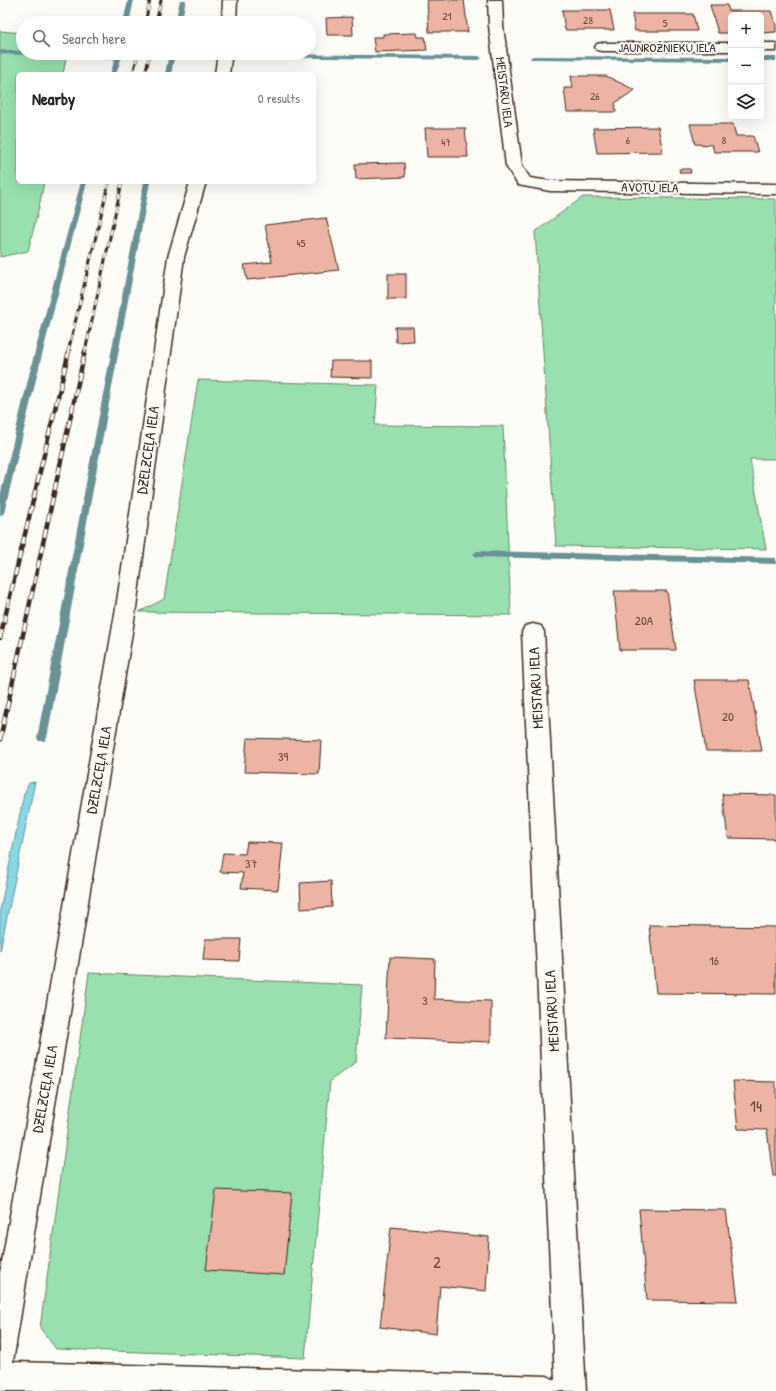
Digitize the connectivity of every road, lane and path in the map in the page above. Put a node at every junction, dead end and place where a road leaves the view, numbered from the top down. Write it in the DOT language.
graph roads {
  1 [pos="230,0"];
  2 [pos="495,0"];
  3 [pos="229,16"];
  4 [pos="602,47"];
  5 [pos="728,47"];
  6 [pos="764,47"];
  7 [pos="776,47"];
  8 [pos="224,60"];
  9 [pos="222,72"];
  10 [pos="524,182"];
  11 [pos="197,184"];
  12 [pos="776,189"];
  13 [pos="533,632"];
  14 [pos="0,1358"];
  15 [pos="0,1377"];
  16 [pos="547,1391"];
  17 [pos="570,1391"];
  1 -- 3 [label="street"];
  2 -- 10 [label="street, MEISTARU IELA"];
  4 -- 5 [label="street, JAUNROŽNIEKU IELA"];
  6 -- 7 [label="street"];
  8 -- 9 [label="street"];
  10 -- 12 [label="street, AVOTU IELA"];
  11 -- 14 [label="street, DZELZCEĻA IELA"];
  13 -- 17 [label="street, MEISTARU IELA"];
  15 -- 16 [label="street"];
}
